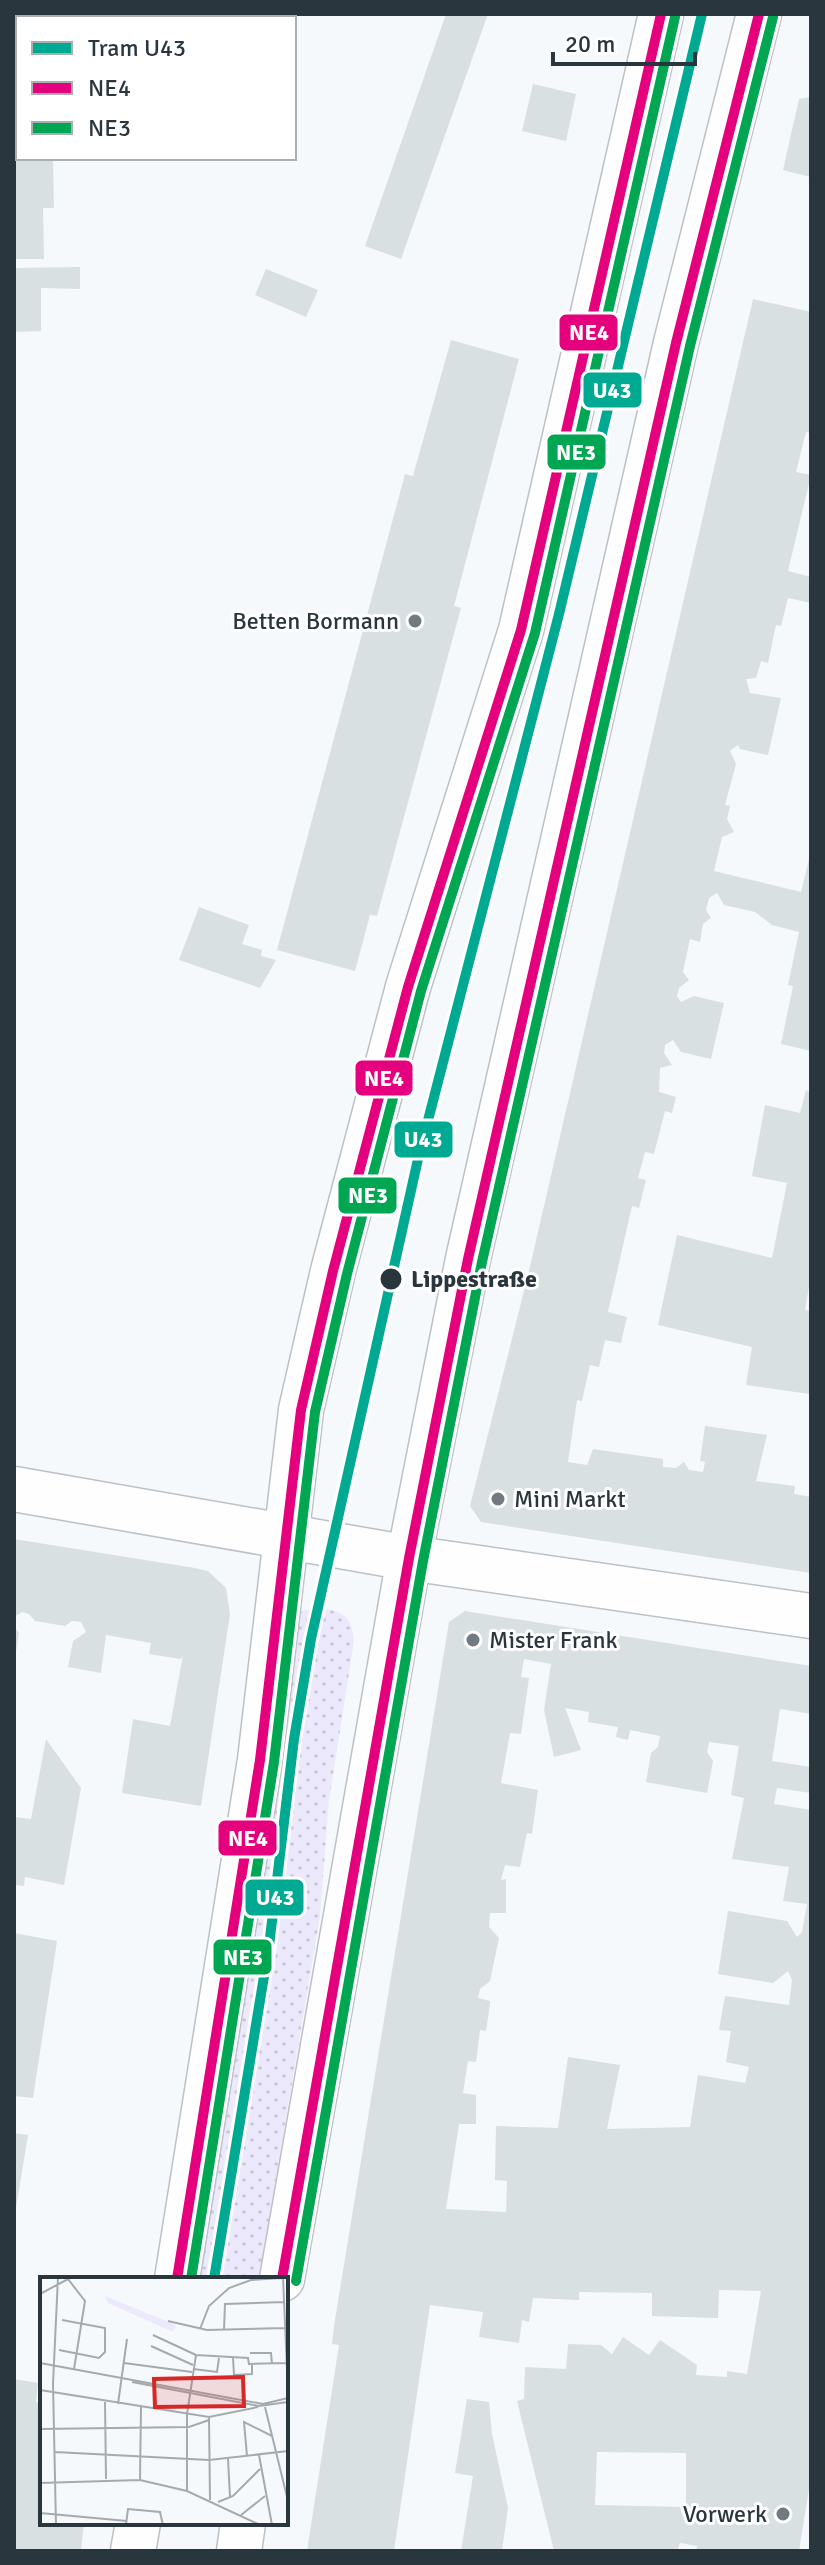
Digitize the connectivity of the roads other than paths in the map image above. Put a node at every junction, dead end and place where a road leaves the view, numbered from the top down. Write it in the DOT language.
graph roads {
  1 [pos="661,14"];
  2 [pos="759,14"];
  3 [pos="14,1489"];
  4 [pos="284,1536"];
  5 [pos="409,1558"];
  6 [pos="811,1616"];
  7 [pos="177,2277"];
  8 [pos="282,2277"];
  9 [pos="138,2525"];
  10 [pos="243,2525"];
  11 [pos="133,2551"];
  12 [pos="239,2551"];
  1 -- 4 [label="main road"];
  2 -- 5 [label="main road"];
  3 -- 4 [label="main road"];
  4 -- 5 [label="main road"];
  4 -- 7 [label="main road"];
  5 -- 6 [label="main road"];
  5 -- 8 [label="main road"];
  9 -- 11 [label="main road"];
  10 -- 12 [label="main road"];
}
